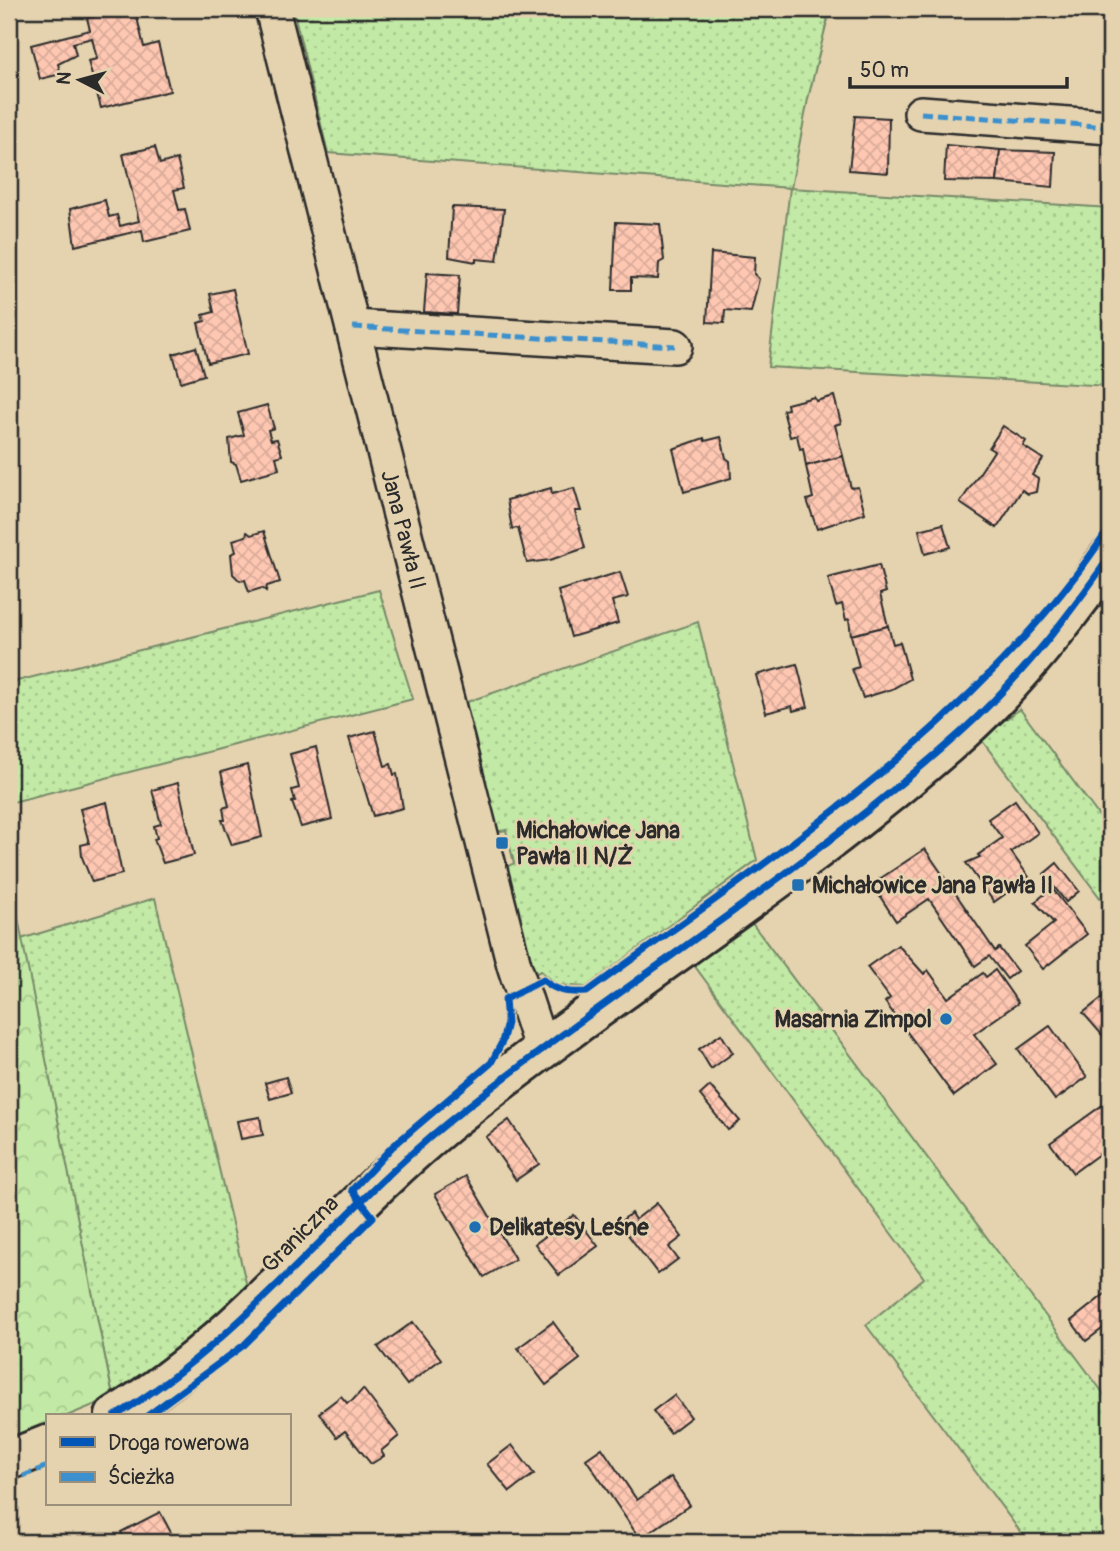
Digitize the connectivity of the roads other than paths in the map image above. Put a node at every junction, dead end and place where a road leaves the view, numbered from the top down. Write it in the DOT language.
graph roads {
  1 [pos="272,9"];
  2 [pos="921,113"];
  3 [pos="1110,127"];
  4 [pos="353,327"];
  5 [pos="675,346"];
  6 [pos="1110,556"];
  7 [pos="542,1050"];
  8 [pos="118,1414"];
  9 [pos="46,1444"];
  10 [pos="9,1460"];
  1 -- 4 [label="street, Jana Pawła II"];
  2 -- 3 [label="street"];
  4 -- 5 [label="street"];
  4 -- 7 [label="street, Jana Pawła II"];
  6 -- 7 [label="street, Graniczna"];
  7 -- 8 [label="street, Graniczna"];
  9 -- 10 [label="street"];
}
